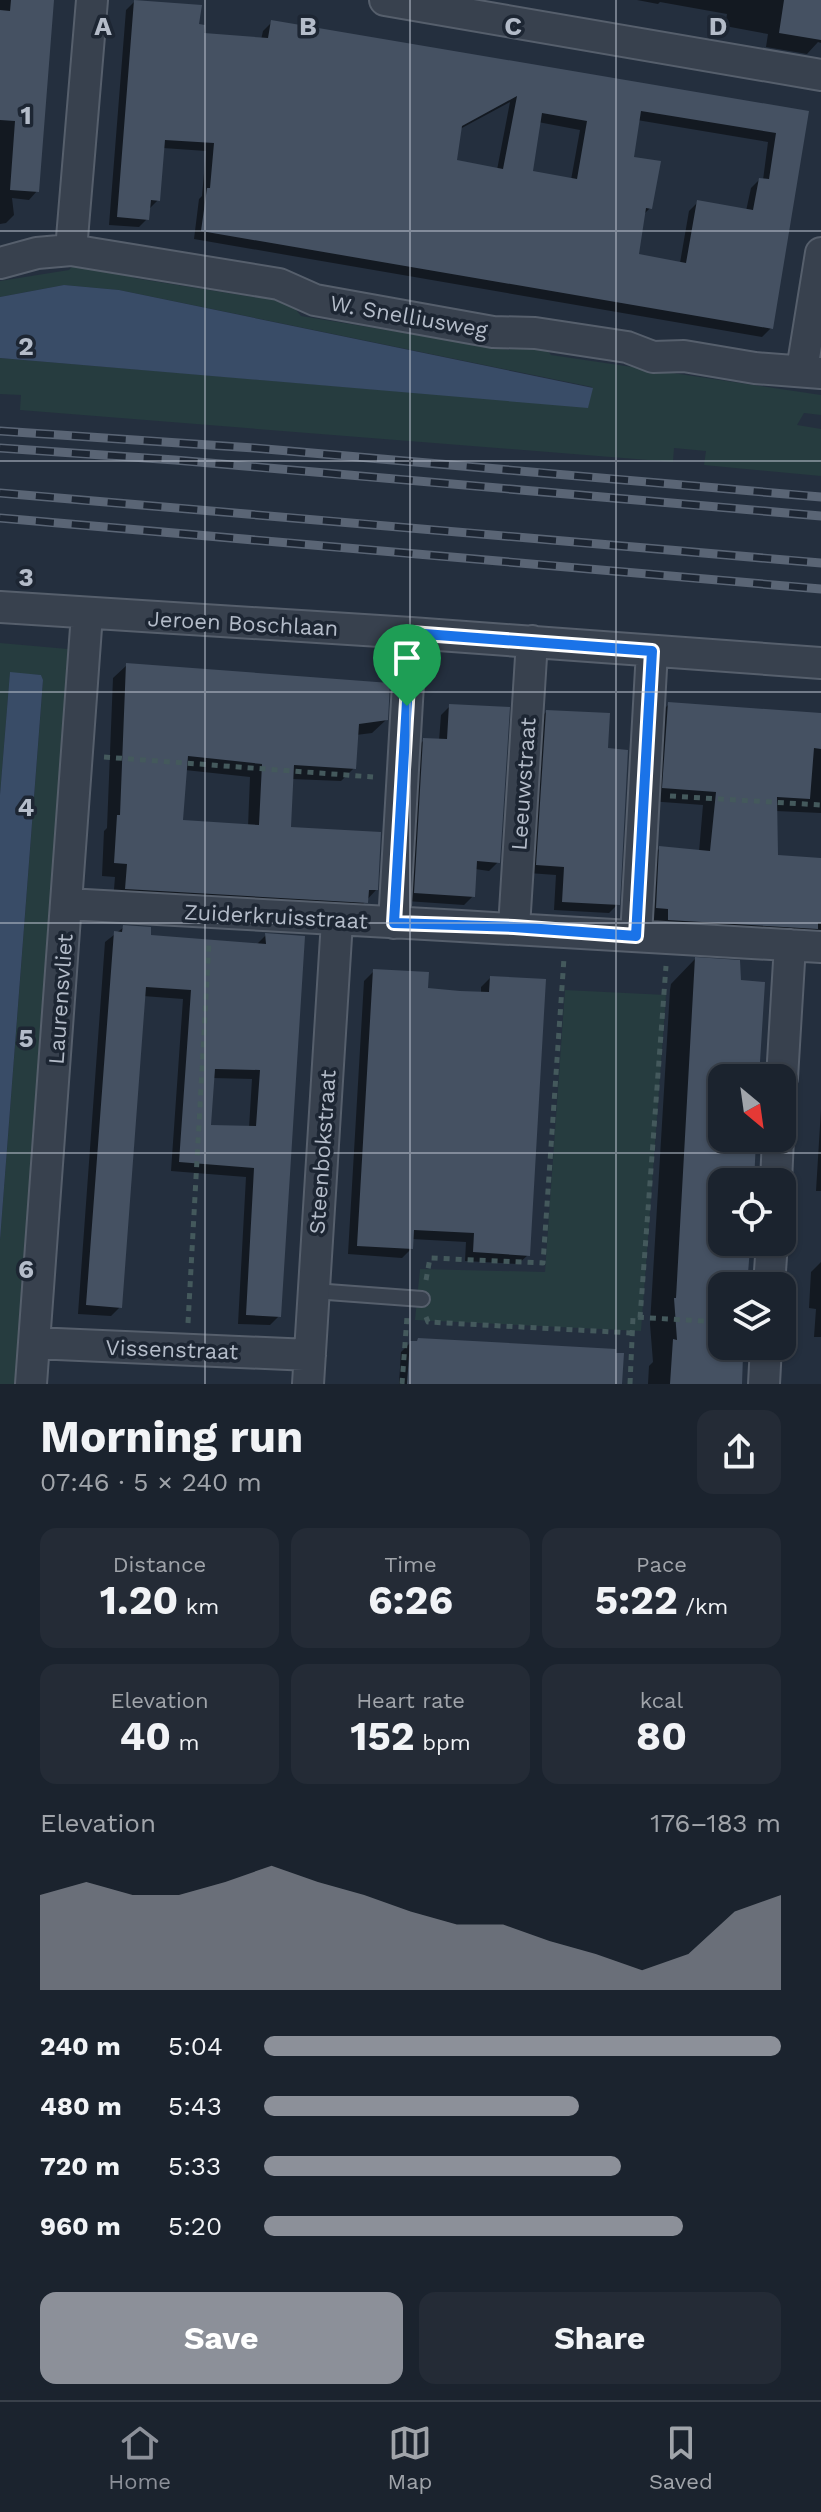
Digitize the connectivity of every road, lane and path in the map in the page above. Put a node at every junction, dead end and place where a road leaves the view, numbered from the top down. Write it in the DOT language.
graph roads {
  1 [pos="92,0"];
  2 [pos="385,0"];
  3 [pos="821,75"];
  4 [pos="71,250"];
  5 [pos="821,253"];
  6 [pos="0,263"];
  7 [pos="812,371"];
  8 [pos="0,607"];
  9 [pos="87,614"];
  10 [pos="411,633"];
  11 [pos="532,641"];
  12 [pos="652,651"];
  13 [pos="821,663"];
  14 [pos="78,755"];
  15 [pos="402,779"];
  16 [pos="644,795"];
  17 [pos="821,805"];
  18 [pos="67,904"];
  19 [pos="210,913"];
  20 [pos="337,921"];
  21 [pos="394,923"];
  22 [pos="514,927"];
  23 [pos="566,931"];
  24 [pos="636,936"];
  25 [pos="668,937"];
  26 [pos="790,945"];
  27 [pos="821,947"];
  28 [pos="783,1064"];
  29 [pos="314,1291"];
  30 [pos="415,1298"];
  31 [pos="640,1318"];
  32 [pos="708,1321"];
  33 [pos="633,1333"];
  34 [pos="34,1343"];
  35 [pos="187,1350"];
  36 [pos="765,1360"];
  37 [pos="309,1369"];
  38 [pos="31,1384"];
  39 [pos="402,1384"];
  40 [pos="630,1384"];
  41 [pos="764,1384"];
  1 -- 4 [label="street"];
  2 -- 3 [label="street"];
  4 -- 6 [label="street, W. Snelliusweg"];
  4 -- 7 [label="street, W. Snelliusweg"];
  5 -- 7 [label="street"];
  8 -- 9 [label="street, Jeroen Boschlaan"];
  9 -- 10 [label="street, Jeroen Boschlaan"];
  9 -- 14 [label="street, Laurensvliet"];
  10 -- 11 [label="street, Jeroen Boschlaan"];
  10 -- 15 [label="street"];
  11 -- 12 [label="street, Jeroen Boschlaan"];
  11 -- 22 [label="street, Leeuwstraat"];
  12 -- 13 [label="street, Jeroen Boschlaan"];
  12 -- 16 [label="street"];
  14 -- 15 [label="path"];
  14 -- 18 [label="street, Laurensvliet"];
  15 -- 21 [label="street"];
  16 -- 17 [label="path"];
  16 -- 24 [label="street"];
  18 -- 19 [label="street, Zuiderkruisstraat"];
  18 -- 34 [label="street, Laurensvliet"];
  19 -- 20 [label="street, Zuiderkruisstraat"];
  19 -- 35 [label="path"];
  20 -- 21 [label="street, Zuiderkruisstraat"];
  20 -- 29 [label="street, Steenbokstraat"];
  21 -- 22 [label="street, Zuiderkruisstraat"];
  22 -- 23 [label="street, Zuiderkruisstraat"];
  23 -- 24 [label="street, Zuiderkruisstraat"];
  23 -- 30 [label="path"];
  24 -- 25 [label="street, Zuiderkruisstraat"];
  25 -- 26 [label="street, Zuiderkruisstraat"];
  25 -- 31 [label="path"];
  26 -- 27 [label="street, Zuiderkruisstraat"];
  26 -- 28 [label="street"];
  29 -- 30 [label="lane"];
  29 -- 37 [label="street, Steenbokstraat"];
  30 -- 33 [label="path"];
  30 -- 39 [label="path"];
  31 -- 32 [label="path"];
  31 -- 33 [label="path"];
  33 -- 40 [label="path"];
  34 -- 35 [label="street, Vissenstraat"];
  34 -- 38 [label="street, Laurensvliet"];
  35 -- 37 [label="street, Vissenstraat"];
  36 -- 41 [label="street"];
}
